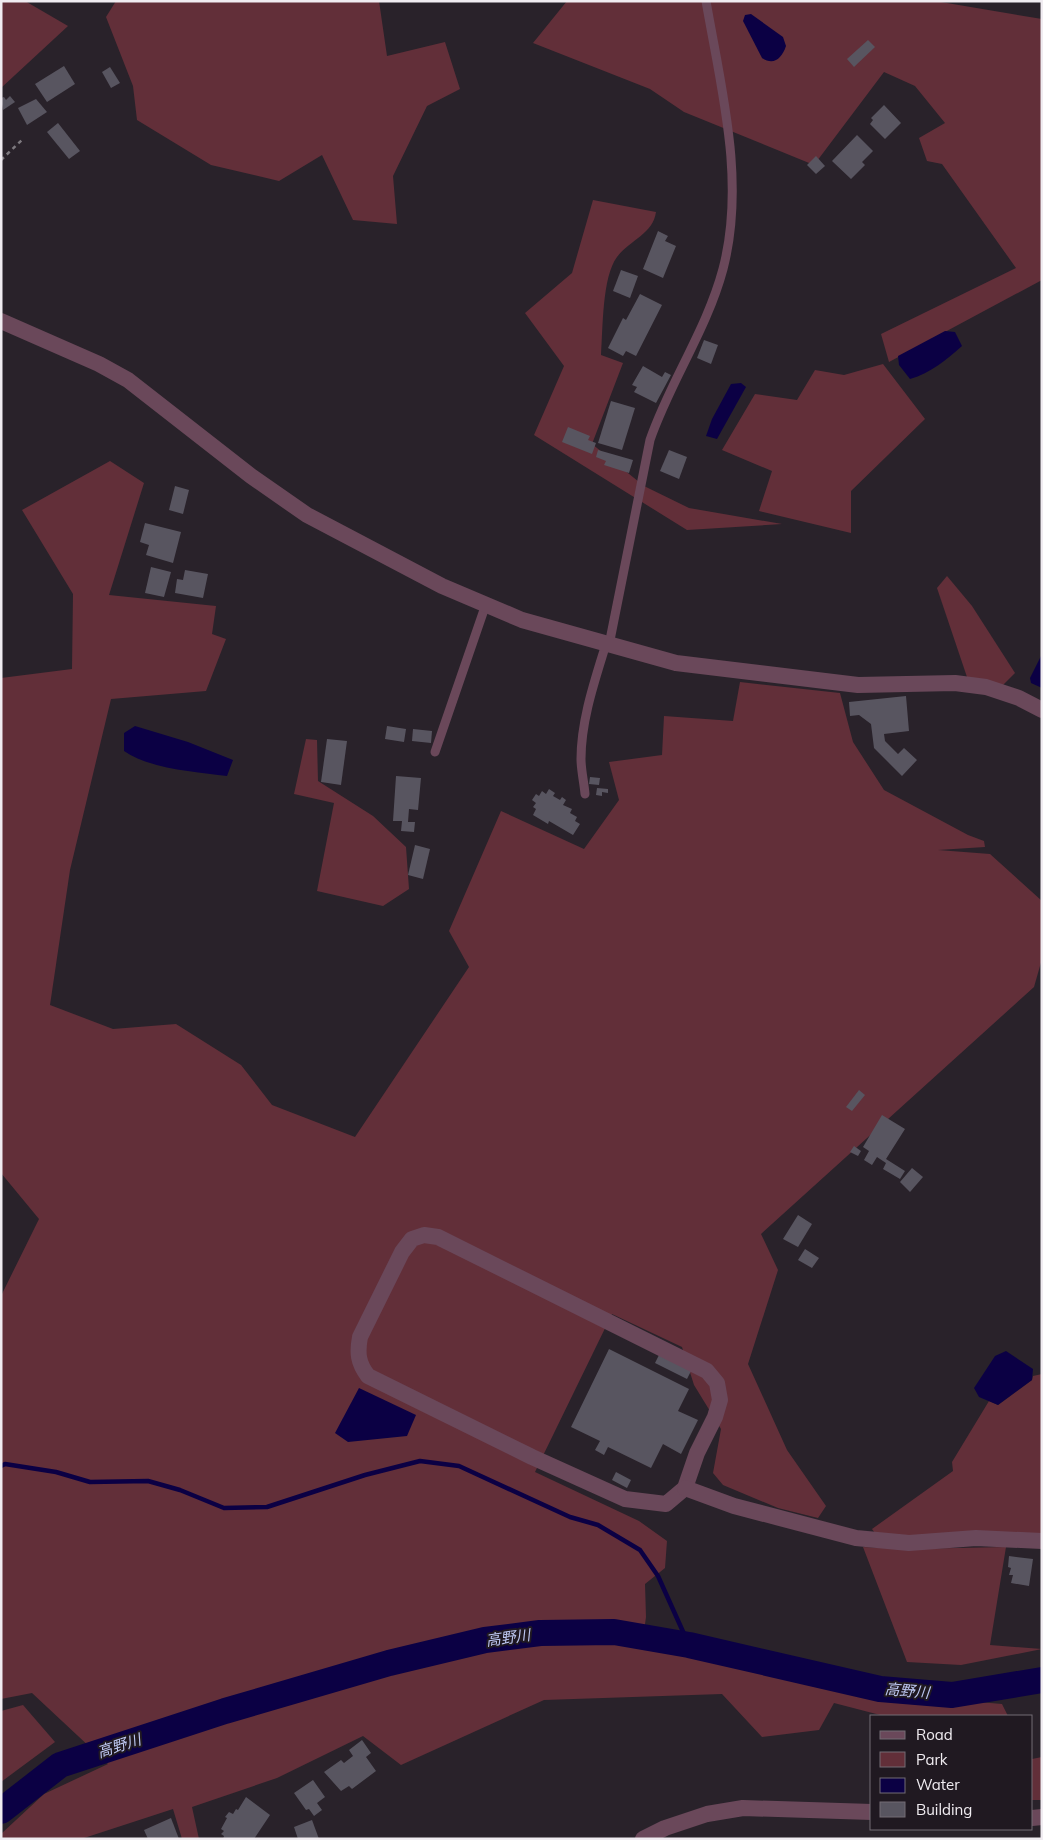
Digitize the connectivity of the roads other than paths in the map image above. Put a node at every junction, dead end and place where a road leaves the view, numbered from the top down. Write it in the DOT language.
graph roads {
  1 [pos="706,1"];
  2 [pos="1,321"];
  3 [pos="486,604"];
  4 [pos="608,644"];
  5 [pos="1042,710"];
  6 [pos="435,752"];
  7 [pos="585,794"];
  8 [pos="685,1488"];
  9 [pos="1042,1541"];
  10 [pos="870,1812"];
  11 [pos="643,1839"];
  1 -- 4 [label="lane"];
  2 -- 3 [label="street"];
  3 -- 4 [label="street"];
  3 -- 6 [label="lane"];
  4 -- 5 [label="street"];
  4 -- 7 [label="lane"];
  8 -- 8 [label="street"];
  8 -- 9 [label="street"];
  10 -- 11 [label="street"];
}
